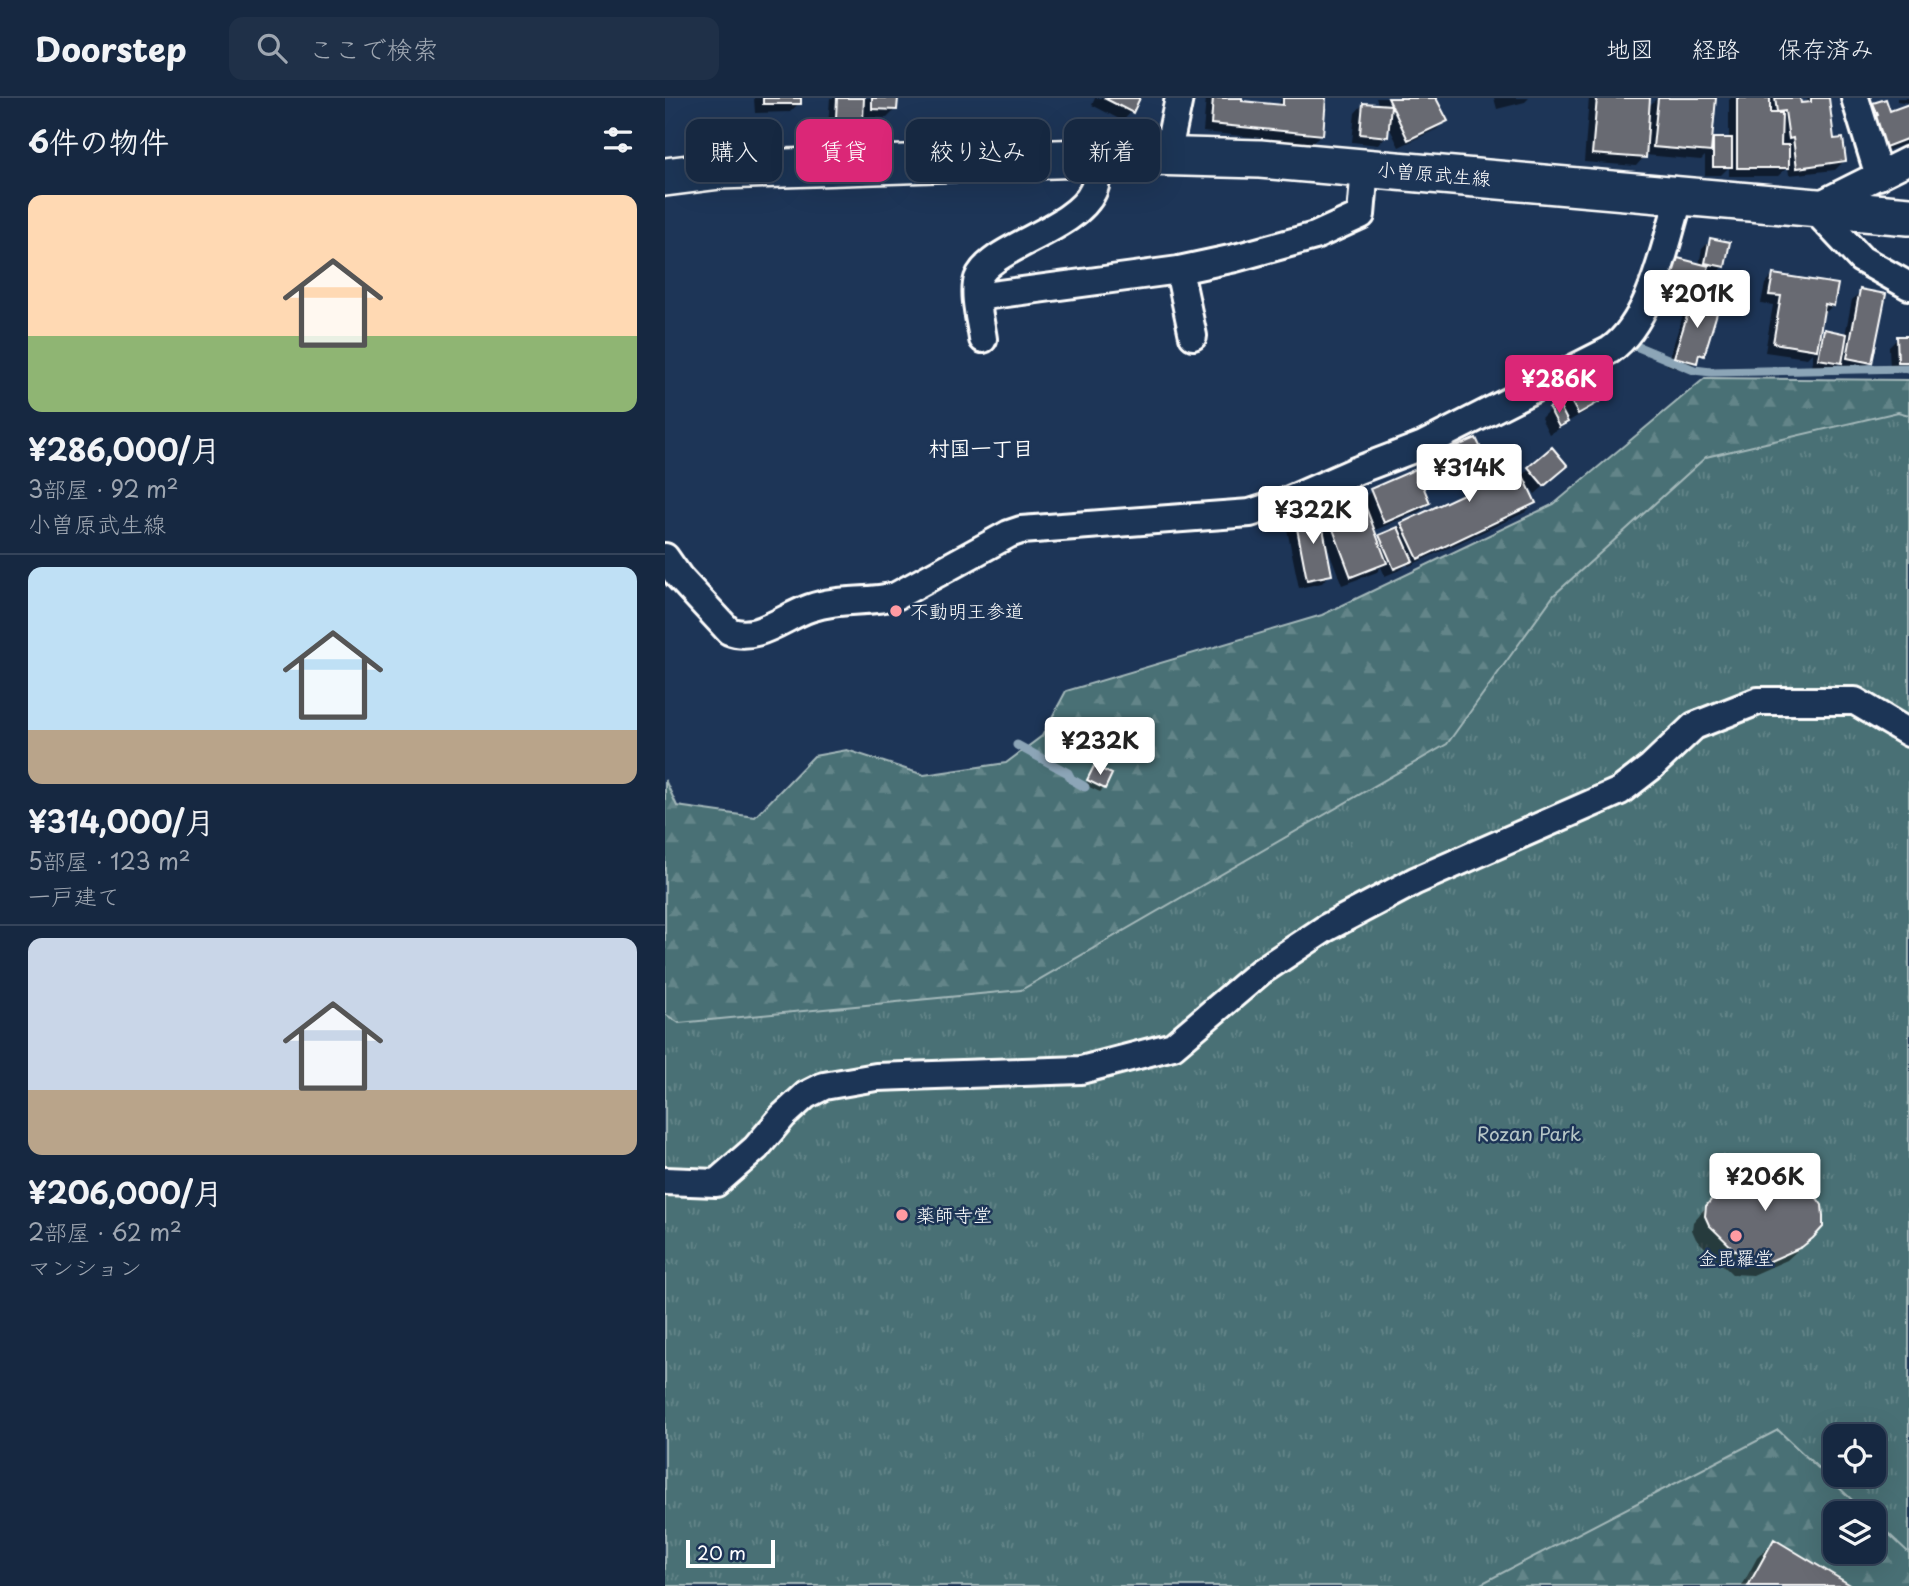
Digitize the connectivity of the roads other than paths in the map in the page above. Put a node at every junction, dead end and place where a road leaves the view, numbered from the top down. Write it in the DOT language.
graph roads {
  1 [pos="1179,98"];
  2 [pos="1855,98"];
  3 [pos="1160,156"];
  4 [pos="1167,156"];
  5 [pos="1064,159"];
  6 [pos="1909,160"];
  7 [pos="1365,167"];
  8 [pos="1878,176"];
  9 [pos="665,177"];
  10 [pos="1095,182"];
  11 [pos="1680,196"];
  12 [pos="1813,208"];
  13 [pos="1909,216"];
  14 [pos="1179,270"];
  15 [pos="1909,286"];
  16 [pos="977,296"];
  17 [pos="1193,336"];
  18 [pos="983,339"];
  19 [pos="665,557"];
  20 [pos="1909,733"];
  21 [pos="665,1181"];
  1 -- 4 [label="street"];
  2 -- 8 [label="street"];
  3 -- 4 [label="main road, 小曽原武生線"];
  4 -- 7 [label="main road, 小曽原武生線"];
  5 -- 9 [label="main road, 小曽原武生線"];
  6 -- 8 [label="street"];
  7 -- 11 [label="main road, 小曽原武生線"];
  7 -- 14 [label="street"];
  8 -- 12 [label="street"];
  10 -- 16 [label="street"];
  11 -- 12 [label="main road, 小曽原武生線"];
  11 -- 19 [label="street"];
  12 -- 13 [label="main road, 小曽原武生線"];
  12 -- 15 [label="street"];
  14 -- 16 [label="street"];
  14 -- 17 [label="street"];
  16 -- 18 [label="street"];
  20 -- 21 [label="street"];
}
